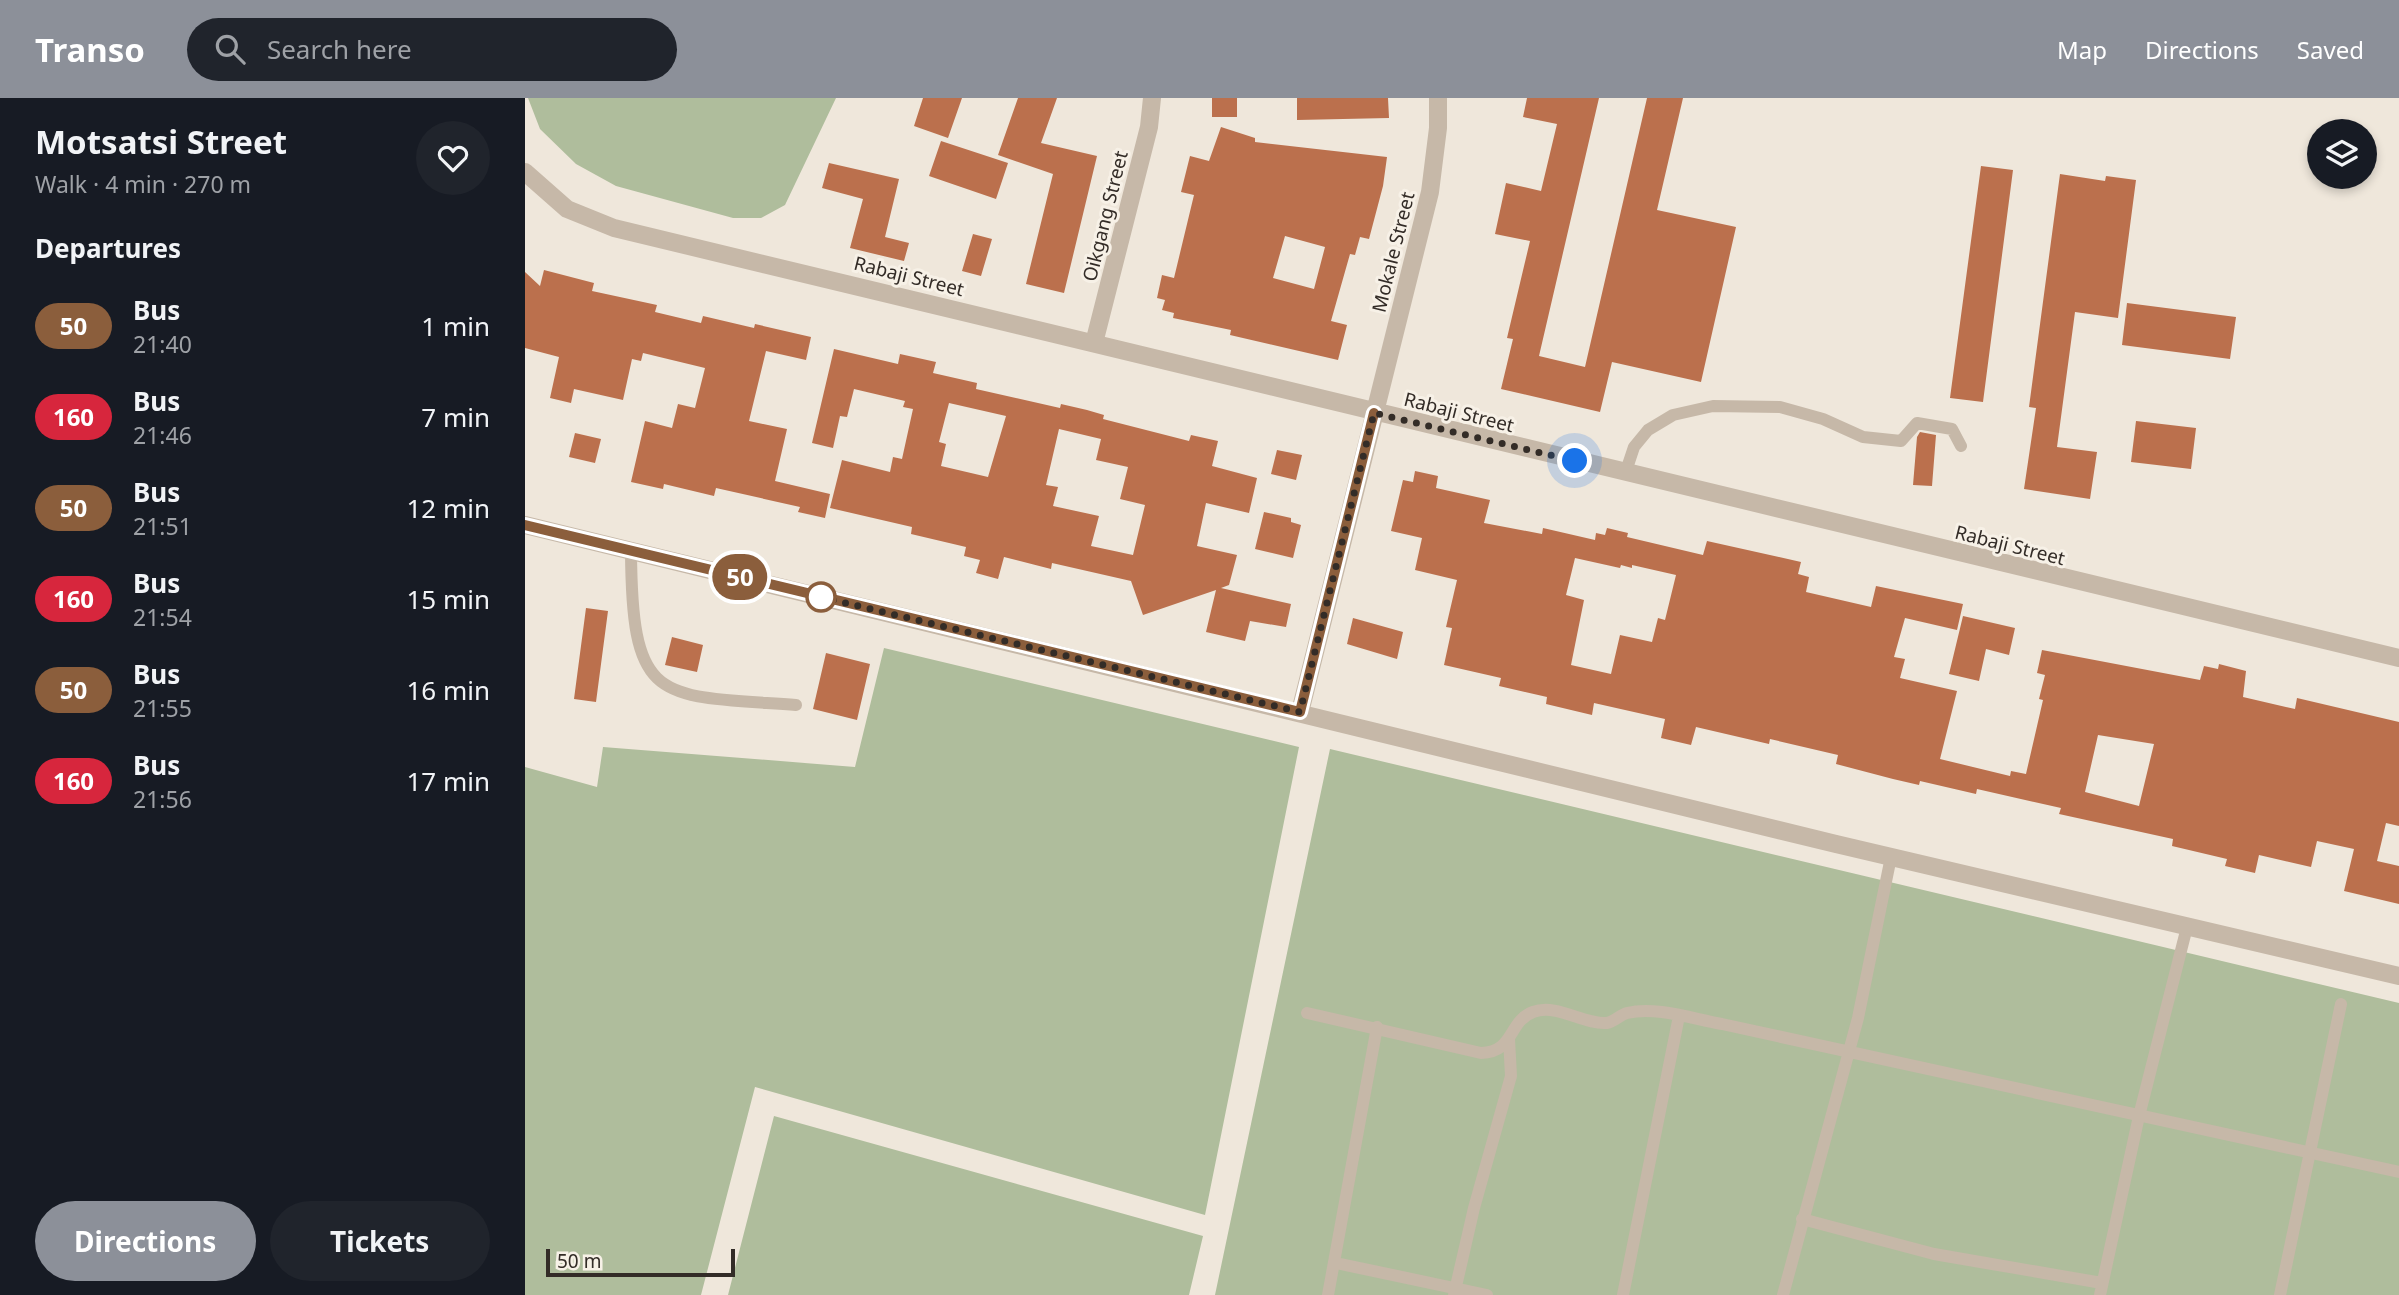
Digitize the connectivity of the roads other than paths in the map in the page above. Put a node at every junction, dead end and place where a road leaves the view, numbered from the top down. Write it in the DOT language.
graph roads {
  1 [pos="1152,98"];
  2 [pos="1438,98"];
  3 [pos="525,172"];
  4 [pos="1094,343"];
  5 [pos="1374,413"];
  6 [pos="1961,446"];
  7 [pos="1625,474"];
  8 [pos="525,525"];
  9 [pos="631,551"];
  10 [pos="2399,658"];
  11 [pos="796,705"];
  12 [pos="1300,712"];
  13 [pos="1891,857"];
  14 [pos="2187,926"];
  15 [pos="2399,976"];
  16 [pos="2341,1004"];
  17 [pos="1307,1013"];
  18 [pos="1679,1016"];
  19 [pos="1377,1027"];
  20 [pos="1509,1039"];
  21 [pos="1849,1052"];
  22 [pos="2139,1116"];
  23 [pos="2309,1153"];
  24 [pos="2399,1172"];
  25 [pos="1802,1219"];
  26 [pos="1336,1263"];
  27 [pos="2101,1289"];
  28 [pos="1455,1291"];
  29 [pos="1328,1295"];
  30 [pos="1487,1295"];
  31 [pos="1623,1295"];
  32 [pos="1783,1295"];
  33 [pos="2280,1295"];
  1 -- 4 [label="street, Oikgang Street"];
  2 -- 5 [label="street, Mokale Street"];
  3 -- 4 [label="street, Rabaji Street"];
  4 -- 5 [label="street, Rabaji Street"];
  5 -- 7 [label="street, Rabaji Street"];
  5 -- 12 [label="street, Mokale Street"];
  6 -- 7 [label="lane"];
  7 -- 10 [label="street, Rabaji Street"];
  8 -- 9 [label="street"];
  9 -- 11 [label="lane"];
  9 -- 12 [label="street"];
  12 -- 13 [label="street"];
  13 -- 14 [label="street"];
  13 -- 21 [label="lane"];
  14 -- 15 [label="street"];
  14 -- 22 [label="lane"];
  16 -- 23 [label="lane"];
  17 -- 19 [label="lane"];
  18 -- 20 [label="lane"];
  18 -- 21 [label="lane"];
  18 -- 31 [label="lane"];
  19 -- 20 [label="lane"];
  19 -- 26 [label="lane"];
  20 -- 28 [label="lane"];
  21 -- 22 [label="lane"];
  21 -- 25 [label="lane"];
  22 -- 23 [label="lane"];
  22 -- 27 [label="lane"];
  23 -- 24 [label="lane"];
  23 -- 33 [label="lane"];
  25 -- 27 [label="lane"];
  25 -- 32 [label="lane"];
  26 -- 28 [label="lane"];
  26 -- 29 [label="lane"];
  28 -- 30 [label="lane"];
}
